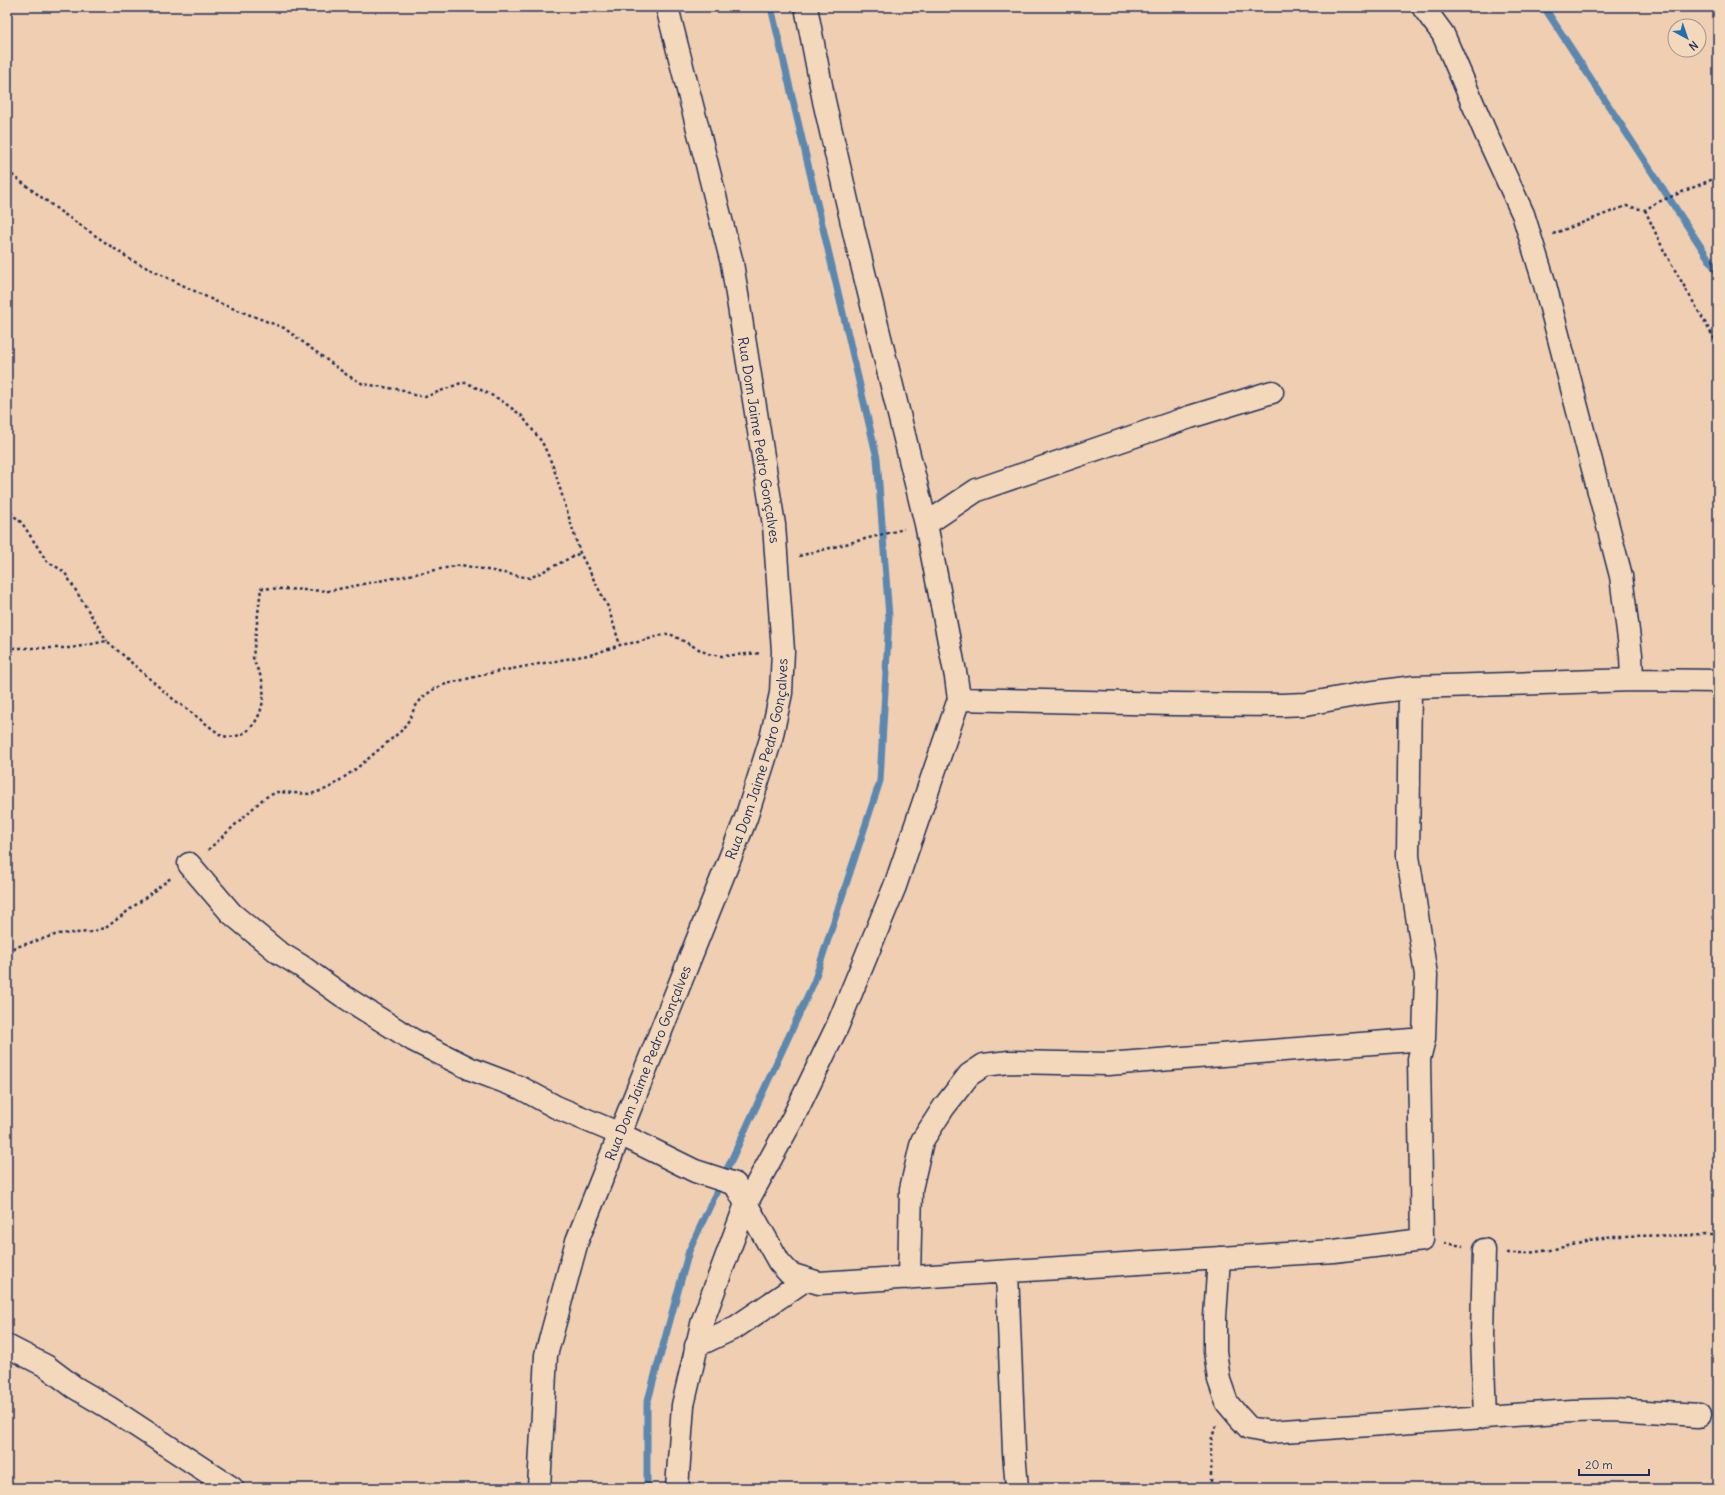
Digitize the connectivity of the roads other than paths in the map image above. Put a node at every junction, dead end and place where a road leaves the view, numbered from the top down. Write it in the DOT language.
graph roads {
  1 [pos="668,7"];
  2 [pos="806,7"];
  3 [pos="1423,7"];
  4 [pos="1272,392"];
  5 [pos="926,524"];
  6 [pos="1632,680"];
  7 [pos="1718,681"];
  8 [pos="1410,688"];
  9 [pos="959,699"];
  10 [pos="189,864"];
  11 [pos="1424,1039"];
  12 [pos="620,1134"];
  13 [pos="746,1204"];
  14 [pos="1484,1250"];
  15 [pos="1219,1258"];
  16 [pos="1007,1272"];
  17 [pos="910,1278"];
  18 [pos="805,1280"];
  19 [pos="7,1346"];
  20 [pos="696,1346"];
  21 [pos="1700,1415"];
  22 [pos="1485,1418"];
  23 [pos="232,1488"];
  24 [pos="539,1488"];
  25 [pos="677,1488"];
  26 [pos="1017,1488"];
  1 -- 12 [label="street, Rua Dom Jaime Pedro Gonçalves"];
  2 -- 5 [label="street"];
  3 -- 6 [label="street"];
  4 -- 5 [label="street"];
  5 -- 9 [label="street"];
  6 -- 7 [label="street"];
  6 -- 8 [label="street"];
  8 -- 9 [label="street"];
  8 -- 11 [label="street"];
  9 -- 13 [label="street"];
  10 -- 12 [label="street"];
  11 -- 15 [label="street"];
  11 -- 17 [label="street"];
  12 -- 13 [label="street"];
  12 -- 24 [label="street, Rua Dom Jaime Pedro Gonçalves"];
  13 -- 18 [label="street"];
  13 -- 20 [label="street"];
  14 -- 22 [label="street"];
  15 -- 16 [label="street"];
  15 -- 22 [label="street"];
  16 -- 17 [label="street"];
  16 -- 26 [label="street"];
  17 -- 18 [label="street"];
  18 -- 20 [label="street"];
  19 -- 23 [label="street"];
  20 -- 25 [label="street"];
  21 -- 22 [label="street"];
}
